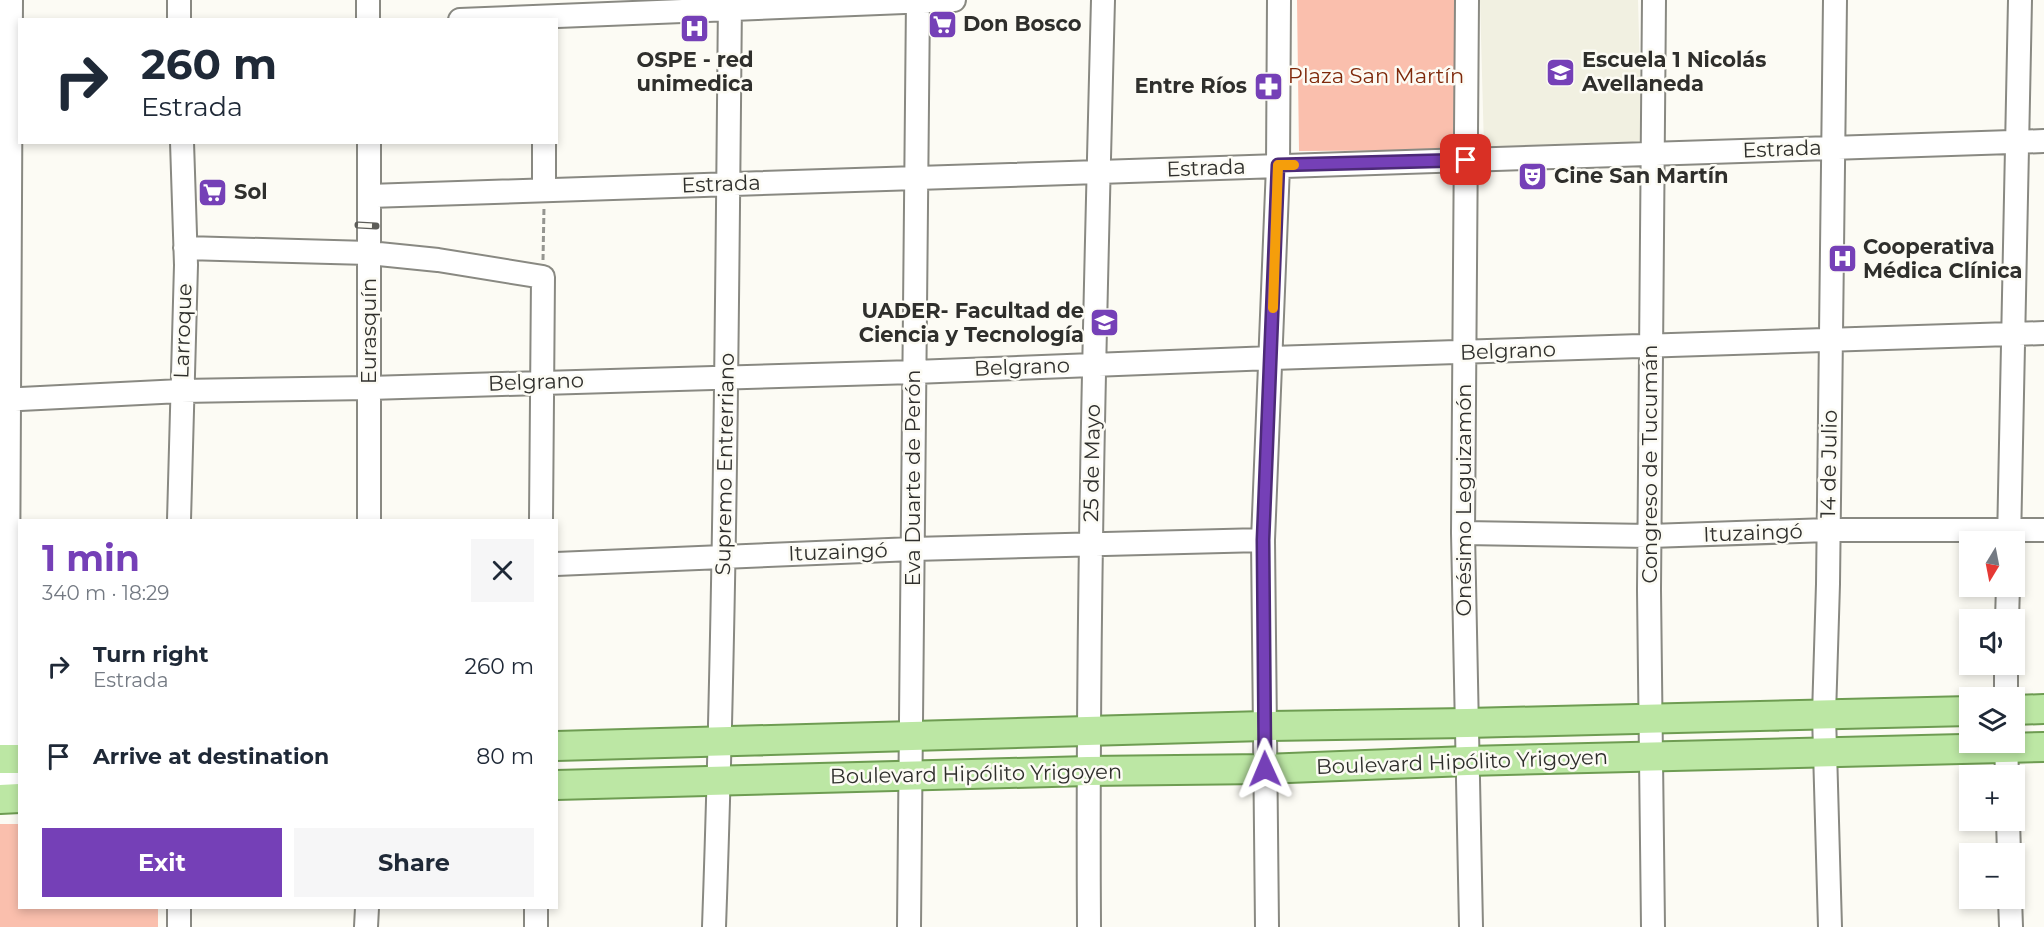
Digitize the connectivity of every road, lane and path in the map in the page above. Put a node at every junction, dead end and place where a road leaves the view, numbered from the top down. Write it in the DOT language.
graph roads {
  1 [pos="11,0"];
  2 [pos="179,0"];
  3 [pos="368,0"];
  4 [pos="954,0"];
  5 [pos="1103,0"];
  6 [pos="1279,0"];
  7 [pos="1467,0"];
  8 [pos="1654,0"];
  9 [pos="1835,0"];
  10 [pos="2020,0"];
  11 [pos="918,1"];
  12 [pos="730,4"];
  13 [pos="546,12"];
  14 [pos="179,18"];
  15 [pos="368,18"];
  16 [pos="482,18"];
  17 [pos="10,37"];
  18 [pos="2018,141"];
  19 [pos="2044,141"];
  20 [pos="182,144"];
  21 [pos="369,144"];
  22 [pos="544,144"];
  23 [pos="1833,147"];
  24 [pos="1652,153"];
  25 [pos="1466,160"];
  26 [pos="1278,165"];
  27 [pos="1099,172"];
  28 [pos="916,178"];
  29 [pos="728,184"];
  30 [pos="5,187"];
  31 [pos="544,190"];
  32 [pos="369,196"];
  33 [pos="185,248"];
  34 [pos="369,252"];
  35 [pos="543,277"];
  36 [pos="2044,333"];
  37 [pos="2014,334"];
  38 [pos="1830,339"];
  39 [pos="1651,346"];
  40 [pos="1464,352"];
  41 [pos="1272,358"];
  42 [pos="1093,364"];
  43 [pos="914,372"];
  44 [pos="726,377"];
  45 [pos="543,382"];
  46 [pos="369,388"];
  47 [pos="181,391"];
  48 [pos="4,400"];
  49 [pos="178,519"];
  50 [pos="369,519"];
  51 [pos="541,519"];
  52 [pos="1828,530"];
  53 [pos="2044,530"];
  54 [pos="2009,531"];
  55 [pos="1462,533"];
  56 [pos="2025,533"];
  57 [pos="1959,534"];
  58 [pos="1650,536"];
  59 [pos="1263,540"];
  60 [pos="1090,544"];
  61 [pos="913,549"];
  62 [pos="723,557"];
  63 [pos="558,564"];
  64 [pos="9,578"];
  65 [pos="2044,709"];
  66 [pos="2025,710"];
  67 [pos="1959,711"];
  68 [pos="1824,715"];
  69 [pos="1651,719"];
  70 [pos="1467,723"];
  71 [pos="1264,726"];
  72 [pos="1088,731"];
  73 [pos="911,737"];
  74 [pos="719,741"];
  75 [pos="558,746"];
  76 [pos="2025,746"];
  77 [pos="1959,747"];
  78 [pos="2044,747"];
  79 [pos="1825,752"];
  80 [pos="1651,757"];
  81 [pos="9,759"];
  82 [pos="1467,761"];
  83 [pos="1265,769"];
  84 [pos="1088,771"];
  85 [pos="911,776"];
  86 [pos="719,781"];
  87 [pos="558,785"];
  88 [pos="9,799"];
  89 [pos="179,909"];
  90 [pos="367,909"];
  91 [pos="536,909"];
  92 [pos="2010,909"];
  93 [pos="179,927"];
  94 [pos="366,927"];
  95 [pos="536,927"];
  96 [pos="714,927"];
  97 [pos="909,927"];
  98 [pos="1089,927"];
  99 [pos="1267,927"];
  100 [pos="1471,927"];
  101 [pos="1653,927"];
  102 [pos="1830,927"];
  103 [pos="2011,927"];
  1 -- 17 [label="street"];
  2 -- 14 [label="street"];
  3 -- 15 [label="street"];
  4 -- 11 [label="street"];
  5 -- 27 [label="street, 25 de Mayo"];
  6 -- 26 [label="street"];
  7 -- 25 [label="street, Onésimo Leguizamón"];
  8 -- 24 [label="street, Congreso de Tucumán"];
  9 -- 23 [label="street, 14 de Julio"];
  10 -- 18 [label="street"];
  11 -- 12 [label="street"];
  11 -- 28 [label="street, Eva Duarte de Perón"];
  12 -- 13 [label="street"];
  12 -- 29 [label="street, Supremo Entrerriano"];
  13 -- 16 [label="street"];
  17 -- 30 [label="street"];
  18 -- 19 [label="street, Estrada"];
  18 -- 23 [label="street, Estrada"];
  18 -- 37 [label="street"];
  20 -- 33 [label="street, Larroque"];
  21 -- 32 [label="street, Eurasquín"];
  22 -- 31 [label="street"];
  23 -- 24 [label="street, Estrada"];
  23 -- 38 [label="street, 14 de Julio"];
  24 -- 25 [label="street, Estrada"];
  24 -- 39 [label="street, Congreso de Tucumán"];
  25 -- 26 [label="street, Estrada"];
  25 -- 40 [label="street, Onésimo Leguizamón"];
  26 -- 27 [label="street, Estrada"];
  26 -- 41 [label="street"];
  27 -- 28 [label="street, Estrada"];
  27 -- 42 [label="street, 25 de Mayo"];
  28 -- 29 [label="street, Estrada"];
  28 -- 43 [label="street, Eva Duarte de Perón"];
  29 -- 31 [label="street, Estrada"];
  29 -- 44 [label="street, Supremo Entrerriano"];
  30 -- 48 [label="street"];
  31 -- 32 [label="street, Estrada"];
  31 -- 35 [label="path"];
  32 -- 34 [label="street, Eurasquín"];
  33 -- 34 [label="street"];
  33 -- 47 [label="street, Larroque"];
  34 -- 35 [label="street"];
  34 -- 46 [label="street, Eurasquín"];
  35 -- 45 [label="street"];
  36 -- 37 [label="street, Belgrano"];
  37 -- 38 [label="street, Belgrano"];
  37 -- 54 [label="street"];
  38 -- 39 [label="street, Belgrano"];
  38 -- 52 [label="street, 14 de Julio"];
  39 -- 40 [label="street, Belgrano"];
  39 -- 58 [label="street, Congreso de Tucumán"];
  40 -- 41 [label="street, Belgrano"];
  40 -- 55 [label="street, Onésimo Leguizamón"];
  41 -- 42 [label="street, Belgrano"];
  41 -- 59 [label="street"];
  42 -- 43 [label="street, Belgrano"];
  42 -- 60 [label="street, 25 de Mayo"];
  43 -- 44 [label="street, Belgrano"];
  43 -- 61 [label="street, Eva Duarte de Perón"];
  44 -- 45 [label="street, Belgrano"];
  44 -- 62 [label="street, Supremo Entrerriano"];
  45 -- 46 [label="street, Belgrano"];
  45 -- 51 [label="street"];
  46 -- 47 [label="street, Belgrano"];
  46 -- 50 [label="street, Eurasquín"];
  47 -- 48 [label="street, Belgrano"];
  47 -- 49 [label="street, Larroque"];
  48 -- 64 [label="street"];
  52 -- 57 [label="street, Ituzaingó"];
  52 -- 58 [label="street, Ituzaingó"];
  52 -- 68 [label="street, 14 de Julio"];
  53 -- 56 [label="street, Ituzaingó"];
  55 -- 58 [label="street, Ituzaingó"];
  55 -- 70 [label="street, Onésimo Leguizamón"];
  58 -- 69 [label="street, Congreso de Tucumán"];
  59 -- 60 [label="street, Ituzaingó"];
  59 -- 71 [label="street"];
  60 -- 61 [label="street, Ituzaingó"];
  60 -- 72 [label="street, 25 de Mayo"];
  61 -- 62 [label="street, Ituzaingó"];
  61 -- 73 [label="street, Eva Duarte de Perón"];
  62 -- 63 [label="street, Ituzaingó"];
  62 -- 74 [label="street, Supremo Entrerriano"];
  64 -- 81 [label="street"];
  65 -- 66 [label="main road"];
  67 -- 68 [label="main road, Boulevard Hipólito Yrigoyen"];
  68 -- 69 [label="main road, Boulevard Hipólito Yrigoyen"];
  68 -- 79 [label="street, 14 de Julio"];
  69 -- 70 [label="main road, Boulevard Hipólito Yrigoyen"];
  69 -- 80 [label="street, Congreso de Tucumán"];
  70 -- 71 [label="main road, Boulevard Hipólito Yrigoyen"];
  70 -- 82 [label="street, Onésimo Leguizamón"];
  71 -- 72 [label="main road, Boulevard Hipólito Yrigoyen"];
  71 -- 83 [label="street"];
  72 -- 73 [label="main road, Boulevard Hipólito Yrigoyen"];
  72 -- 84 [label="street, 25 de Mayo"];
  73 -- 74 [label="main road, Boulevard Hipólito Yrigoyen"];
  73 -- 85 [label="street, Eva Duarte de Perón"];
  74 -- 75 [label="main road, Boulevard Hipólito Yrigoyen"];
  74 -- 86 [label="street, Supremo Entrerriano"];
  76 -- 78 [label="main road, Boulevard Hipólito Yrigoyen"];
  77 -- 79 [label="main road, Boulevard Hipólito Yrigoyen"];
  79 -- 80 [label="main road, Boulevard Hipólito Yrigoyen"];
  79 -- 102 [label="street, 14 de Julio"];
  80 -- 82 [label="main road, Boulevard Hipólito Yrigoyen"];
  80 -- 101 [label="street, Congreso de Tucumán"];
  81 -- 88 [label="street"];
  82 -- 83 [label="main road, Boulevard Hipólito Yrigoyen"];
  82 -- 100 [label="street, Onésimo Leguizamón"];
  83 -- 84 [label="main road, Boulevard Hipólito Yrigoyen"];
  83 -- 99 [label="street"];
  84 -- 85 [label="main road, Boulevard Hipólito Yrigoyen"];
  84 -- 98 [label="street, 25 de Mayo"];
  85 -- 86 [label="main road, Boulevard Hipólito Yrigoyen"];
  85 -- 97 [label="street, Eva Duarte de Perón"];
  86 -- 87 [label="main road, Boulevard Hipólito Yrigoyen"];
  86 -- 96 [label="street, Supremo Entrerriano"];
  89 -- 93 [label="street"];
  90 -- 94 [label="street"];
  91 -- 95 [label="street"];
  92 -- 103 [label="street"];
}
